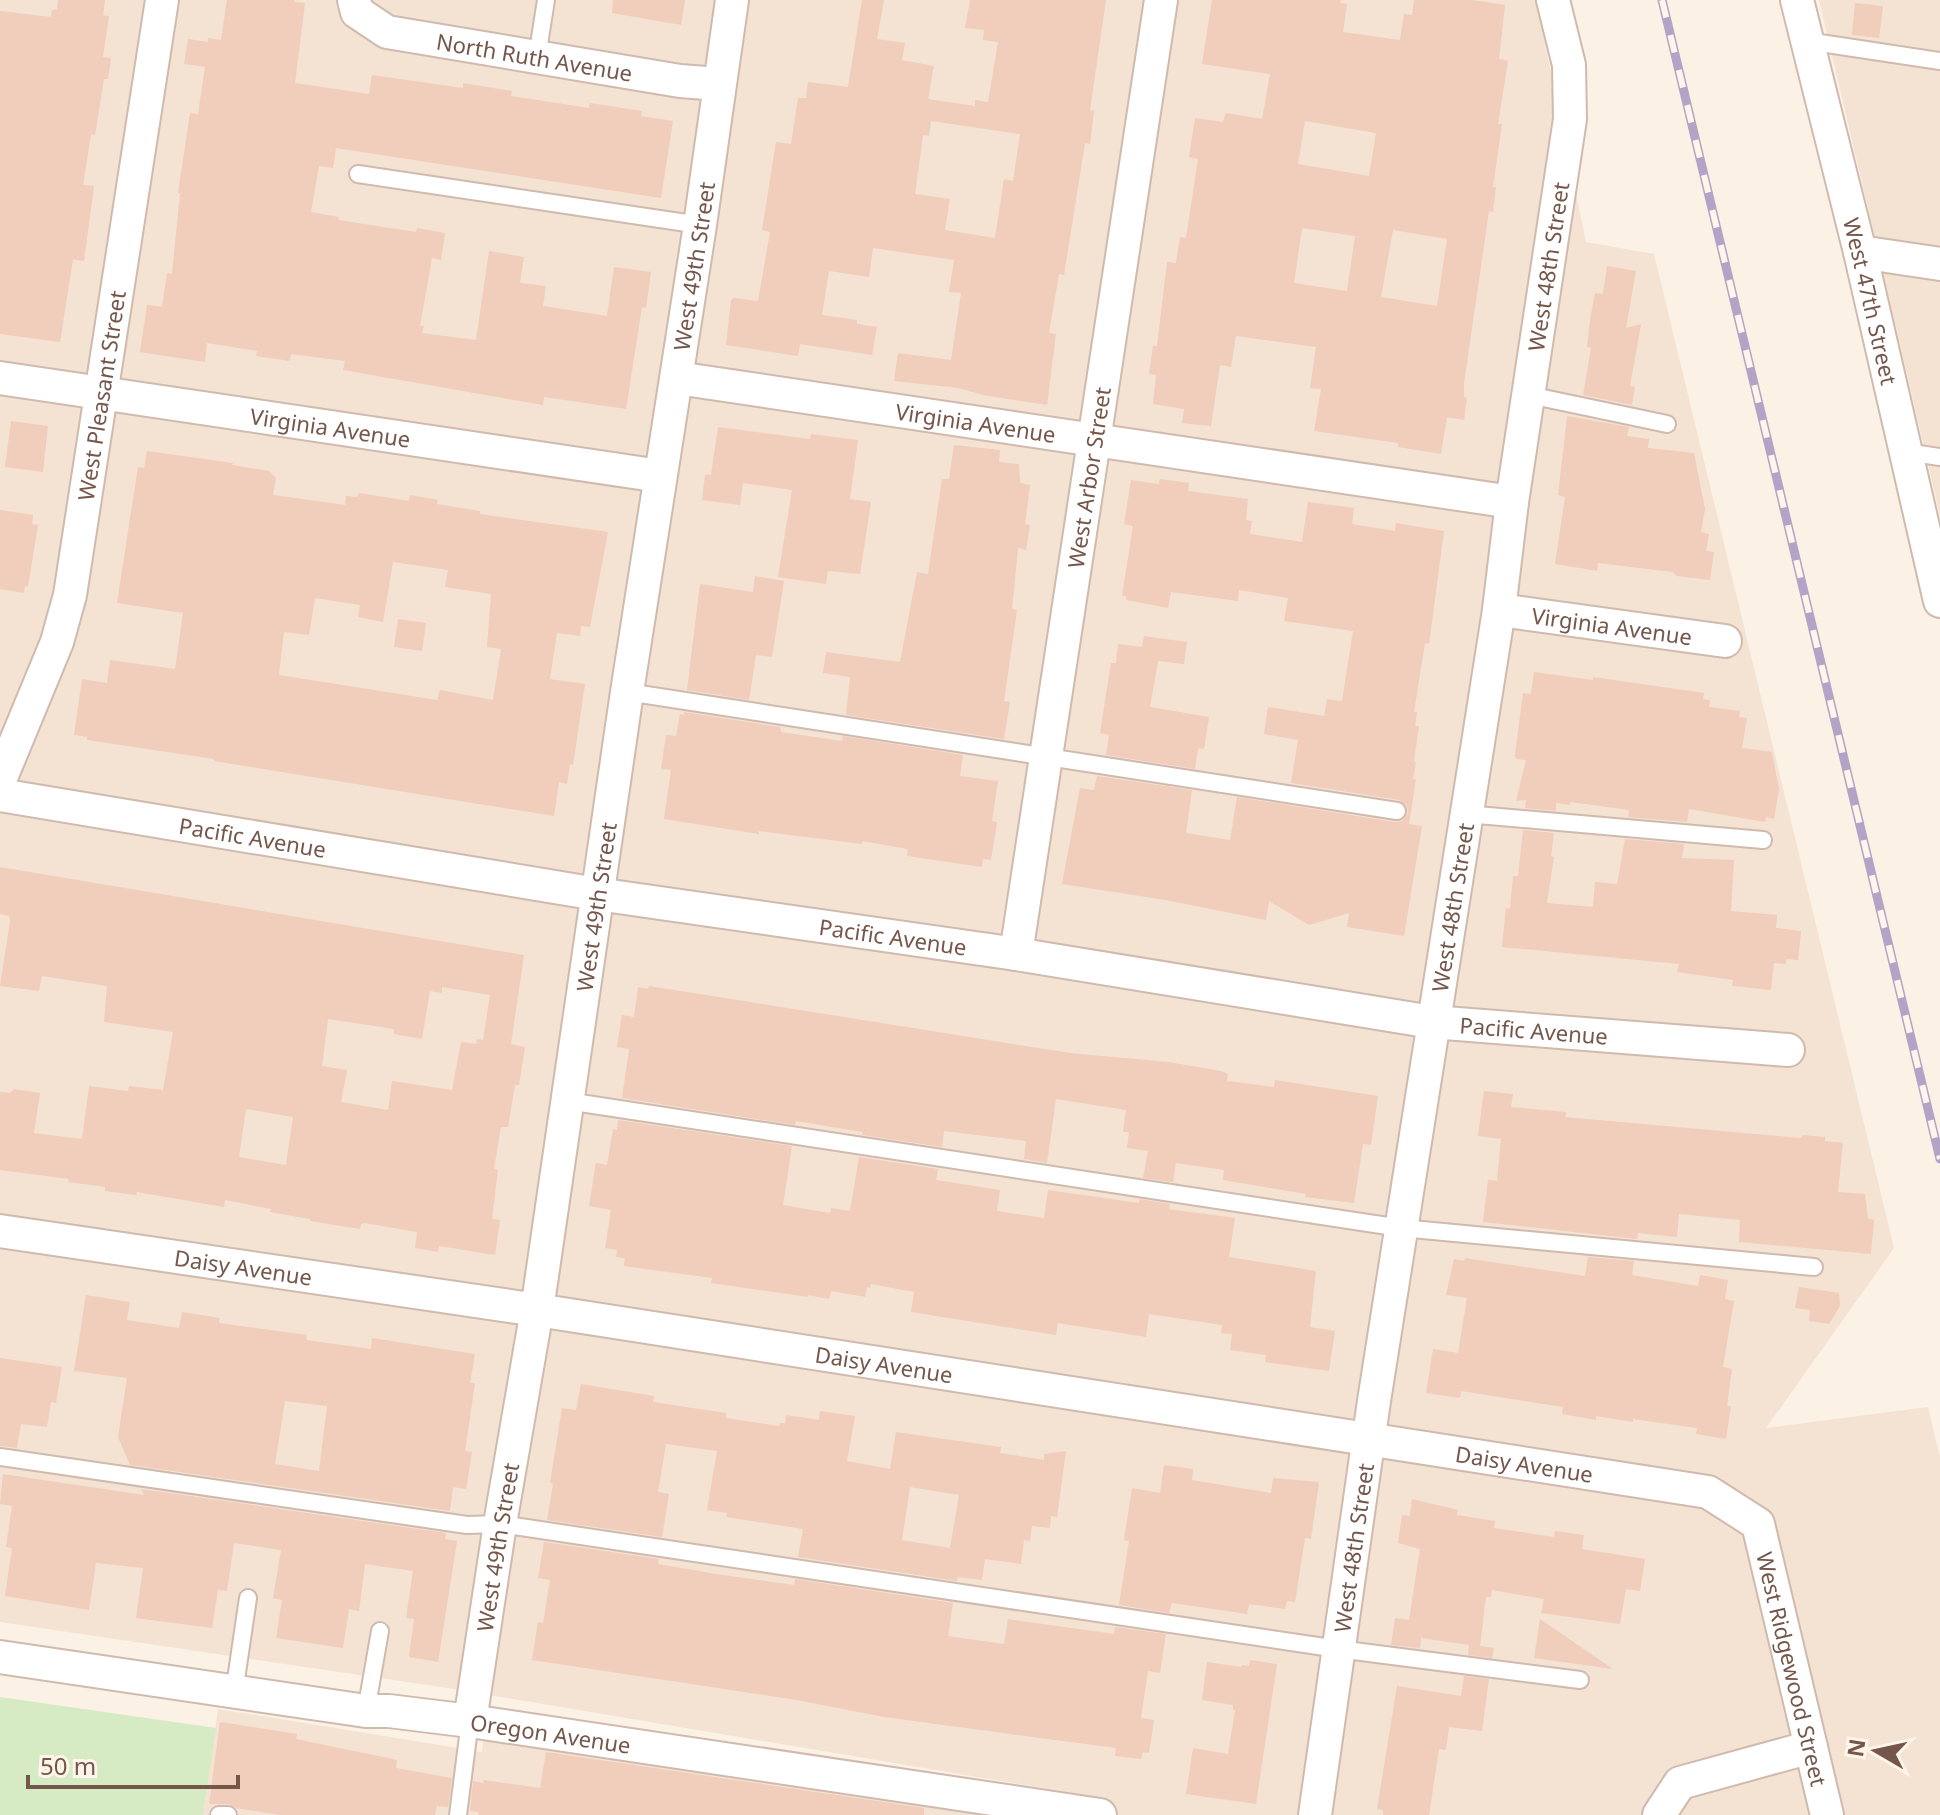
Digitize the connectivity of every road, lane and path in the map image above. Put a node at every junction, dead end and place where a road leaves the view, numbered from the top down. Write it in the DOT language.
graph roads {
  1 [pos="162,0"];
  2 [pos="546,0"];
  3 [pos="732,0"];
  4 [pos="1161,0"];
  5 [pos="1553,0"];
  6 [pos="1797,0"];
  7 [pos="356,6"];
  8 [pos="1807,41"];
  9 [pos="537,57"];
  10 [pos="1940,61"];
  11 [pos="719,84"];
  12 [pos="358,174"];
  13 [pos="700,225"];
  14 [pos="1860,252"];
  15 [pos="1940,264"];
  16 [pos="0,378"];
  17 [pos="677,378"];
  18 [pos="101,392"];
  19 [pos="1529,395"];
  20 [pos="1667,424"];
  21 [pos="1095,439"];
  22 [pos="1906,452"];
  23 [pos="1940,457"];
  24 [pos="660,476"];
  25 [pos="1512,502"];
  26 [pos="1940,601"];
  27 [pos="1499,610"];
  28 [pos="1725,641"];
  29 [pos="627,692"];
  30 [pos="1045,758"];
  31 [pos="0,780"];
  32 [pos="0,795"];
  33 [pos="1397,811"];
  34 [pos="1466,814"];
  35 [pos="1763,840"];
  36 [pos="597,894"];
  37 [pos="1016,954"];
  38 [pos="1432,1022"];
  39 [pos="1788,1050"];
  40 [pos="567,1101"];
  41 [pos="1401,1228"];
  42 [pos="0,1231"];
  43 [pos="1814,1267"];
  44 [pos="537,1310"];
  45 [pos="1368,1439"];
  46 [pos="0,1457"];
  47 [pos="500,1524"];
  48 [pos="1758,1524"];
  49 [pos="248,1598"];
  50 [pos="380,1631"];
  51 [pos="1338,1649"];
  52 [pos="0,1657"];
  53 [pos="1580,1680"];
  54 [pos="234,1693"];
  55 [pos="366,1711"];
  56 [pos="470,1721"];
  57 [pos="1811,1747"];
  58 [pos="458,1815"];
  59 [pos="1100,1815"];
  60 [pos="1315,1815"];
  61 [pos="1659,1815"];
  62 [pos="1827,1815"];
  1 -- 18 [label="street, West Pleasant Street"];
  2 -- 9 [label="lane"];
  3 -- 11 [label="street, West 49th Street"];
  4 -- 21 [label="street, West Arbor Street"];
  5 -- 19 [label="street, West 48th Street"];
  6 -- 8 [label="street, West 47th Street"];
  7 -- 9 [label="street, North Ruth Avenue"];
  8 -- 10 [label="lane"];
  8 -- 14 [label="street, West 47th Street"];
  9 -- 11 [label="street, North Ruth Avenue"];
  11 -- 13 [label="street, West 49th Street"];
  12 -- 13 [label="lane"];
  13 -- 17 [label="street, West 49th Street"];
  14 -- 15 [label="street"];
  14 -- 22 [label="street, West 47th Street"];
  16 -- 18 [label="street, Virginia Avenue"];
  17 -- 21 [label="street, Virginia Avenue"];
  17 -- 24 [label="street, West 49th Street"];
  18 -- 24 [label="street, Virginia Avenue"];
  18 -- 31 [label="street, West Pleasant Street"];
  19 -- 20 [label="lane"];
  19 -- 25 [label="street, West 48th Street"];
  21 -- 25 [label="street, Virginia Avenue"];
  21 -- 30 [label="street, West Arbor Street"];
  22 -- 23 [label="lane"];
  22 -- 26 [label="street, West 47th Street"];
  24 -- 29 [label="street, West 49th Street"];
  25 -- 27 [label="street, West 48th Street"];
  27 -- 28 [label="street, Virginia Avenue"];
  27 -- 34 [label="street, West 48th Street"];
  29 -- 30 [label="lane"];
  29 -- 36 [label="street, West 49th Street"];
  30 -- 33 [label="lane"];
  30 -- 37 [label="street, West Arbor Street"];
  32 -- 36 [label="street, Pacific Avenue"];
  34 -- 35 [label="lane"];
  34 -- 38 [label="street, West 48th Street"];
  36 -- 37 [label="street, Pacific Avenue"];
  36 -- 40 [label="street, West 49th Street"];
  37 -- 38 [label="street, Pacific Avenue"];
  38 -- 39 [label="street, Pacific Avenue"];
  38 -- 41 [label="street, West 48th Street"];
  40 -- 41 [label="lane"];
  40 -- 44 [label="street, West 49th Street"];
  41 -- 43 [label="lane"];
  41 -- 45 [label="street, West 48th Street"];
  42 -- 44 [label="street, Daisy Avenue"];
  44 -- 45 [label="street, Daisy Avenue"];
  44 -- 47 [label="street, West 49th Street"];
  45 -- 48 [label="street, Daisy Avenue"];
  45 -- 51 [label="street, West 48th Street"];
  46 -- 47 [label="lane"];
  47 -- 51 [label="lane"];
  47 -- 56 [label="street, West 49th Street"];
  48 -- 57 [label="street, West Ridgewood Street"];
  49 -- 54 [label="lane"];
  50 -- 55 [label="lane"];
  51 -- 53 [label="lane"];
  51 -- 60 [label="street, West 48th Street"];
  52 -- 54 [label="street, Oregon Avenue"];
  54 -- 55 [label="street, Oregon Avenue"];
  55 -- 56 [label="street, Oregon Avenue"];
  56 -- 58 [label="lane, West 49th Street"];
  56 -- 59 [label="street, Oregon Avenue"];
  57 -- 61 [label="street"];
  57 -- 62 [label="street, West Ridgewood Street"];
}
